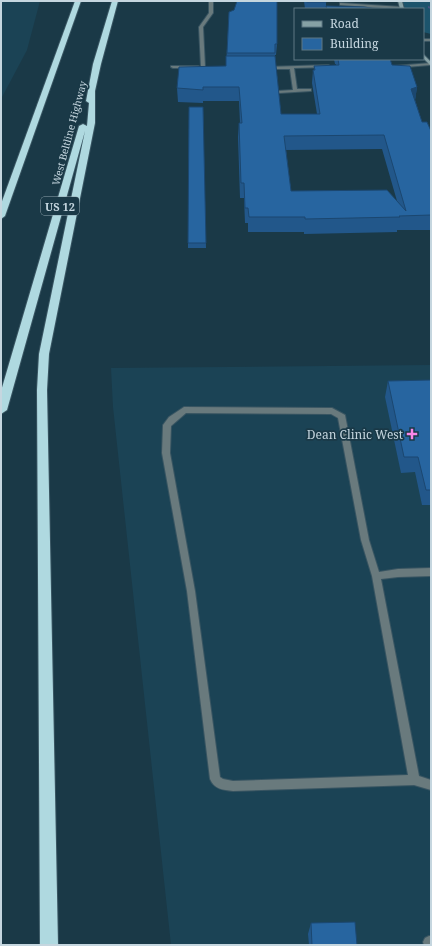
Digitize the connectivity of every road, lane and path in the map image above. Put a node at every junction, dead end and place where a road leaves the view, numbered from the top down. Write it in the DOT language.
graph roads {
  1 [pos="78,1"];
  2 [pos="115,1"];
  3 [pos="211,1"];
  4 [pos="400,1"];
  5 [pos="341,4"];
  6 [pos="402,8"];
  7 [pos="430,65"];
  8 [pos="333,66"];
  9 [pos="173,67"];
  10 [pos="203,67"];
  11 [pos="210,67"];
  12 [pos="388,67"];
  13 [pos="263,68"];
  14 [pos="292,68"];
  15 [pos="295,90"];
  16 [pos="309,90"];
  17 [pos="279,92"];
  18 [pos="93,93"];
  19 [pos="21,159"];
  20 [pos="1,198"];
  21 [pos="1,216"];
  22 [pos="1,410"];
  23 [pos="431,572"];
  24 [pos="376,576"];
  25 [pos="414,780"];
  26 [pos="431,786"];
  27 [pos="49,945"];
  1 -- 19 [label="highway"];
  2 -- 18 [label="highway, West Beltline Highway / US 12"];
  3 -- 10 [label="lane"];
  4 -- 6 [label="street"];
  5 -- 6 [label="lane"];
  7 -- 12 [label="lane"];
  8 -- 14 [label="lane"];
  9 -- 10 [label="lane"];
  10 -- 11 [label="lane"];
  13 -- 14 [label="lane"];
  14 -- 15 [label="lane"];
  15 -- 16 [label="lane"];
  15 -- 17 [label="lane"];
  18 -- 22 [label="highway, West Beltline Highway / US 12"];
  18 -- 27 [label="highway"];
  19 -- 20 [label="highway"];
  19 -- 21 [label="highway"];
  23 -- 24 [label="lane"];
  24 -- 25 [label="lane"];
  24 -- 25 [label="lane"];
  25 -- 26 [label="lane"];
}
